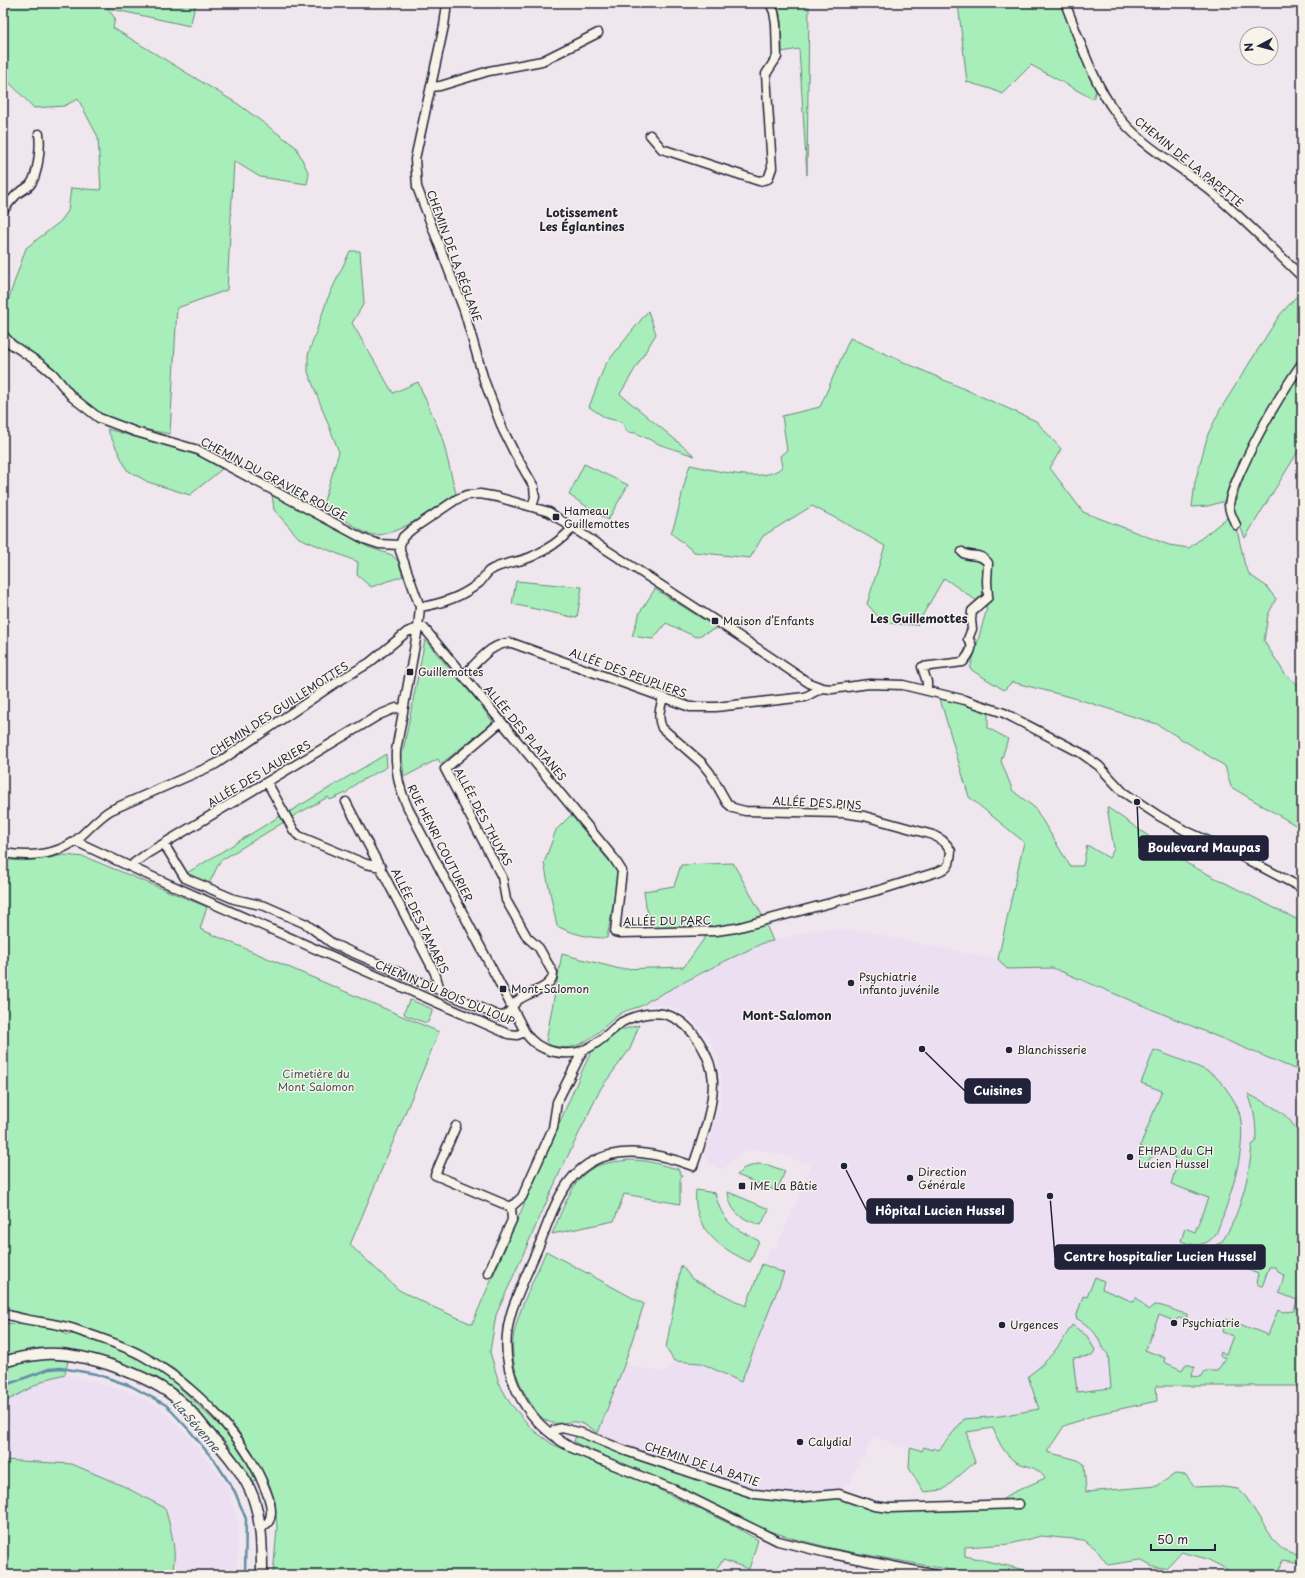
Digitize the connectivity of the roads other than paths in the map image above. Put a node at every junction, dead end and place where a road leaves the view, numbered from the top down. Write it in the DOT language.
graph roads {
  1 [pos="447,3"];
  2 [pos="770,3"];
  3 [pos="1065,3"];
  4 [pos="598,33"];
  5 [pos="431,87"];
  6 [pos="39,134"];
  7 [pos="650,135"];
  8 [pos="3,211"];
  9 [pos="1302,277"];
  10 [pos="3,335"];
  11 [pos="1302,363"];
  12 [pos="532,507"];
  13 [pos="1236,525"];
  14 [pos="573,528"];
  15 [pos="400,545"];
  16 [pos="962,552"];
  17 [pos="420,607"];
  18 [pos="418,628"];
  19 [pos="463,676"];
  20 [pos="822,688"];
  21 [pos="927,690"];
  22 [pos="663,698"];
  23 [pos="403,709"];
  24 [pos="501,722"];
  25 [pos="267,782"];
  26 [pos="346,802"];
  27 [pos="75,841"];
  28 [pos="164,844"];
  29 [pos="3,853"];
  30 [pos="613,857"];
  31 [pos="381,867"];
  32 [pos="133,868"];
  33 [pos="1302,888"];
  34 [pos="772,919"];
  35 [pos="440,990"];
  36 [pos="513,1008"];
  37 [pos="525,1032"];
  38 [pos="583,1050"];
  39 [pos="456,1126"];
  40 [pos="511,1207"];
  41 [pos="488,1273"];
  42 [pos="3,1313"];
  43 [pos="3,1362"];
  44 [pos="550,1433"];
  45 [pos="1019,1504"];
  46 [pos="261,1527"];
  47 [pos="262,1575"];
  48 [pos="936,1575"];
  1 -- 5 [label="street, CHEMIN DE LA RÉGLANE"];
  2 -- 7 [label="street"];
  3 -- 9 [label="street, CHEMIN DE LA PAPETTE"];
  4 -- 5 [label="street"];
  5 -- 12 [label="street, CHEMIN DE LA RÉGLANE"];
  6 -- 8 [label="street"];
  10 -- 15 [label="street, CHEMIN DU GRAVIER ROUGE"];
  11 -- 13 [label="street"];
  12 -- 14 [label="street"];
  12 -- 15 [label="street"];
  14 -- 17 [label="street"];
  14 -- 20 [label="street"];
  15 -- 17 [label="street"];
  16 -- 21 [label="street"];
  17 -- 18 [label="street"];
  18 -- 19 [label="street, ALLÉE DES PLATANES"];
  18 -- 23 [label="street, RUE HENRI COUTURIER"];
  18 -- 27 [label="street, CHEMIN DES GUILLEMOTTES"];
  19 -- 22 [label="street, ALLÉE DES PEUPLIERS"];
  19 -- 24 [label="street, ALLÉE DES PLATANES"];
  20 -- 21 [label="street"];
  20 -- 22 [label="street, ALLÉE DES PEUPLIERS"];
  21 -- 33 [label="street"];
  22 -- 34 [label="street, ALLÉE DES PINS"];
  23 -- 25 [label="street, ALLÉE DES LAURIERS"];
  23 -- 36 [label="street, RUE HENRI COUTURIER"];
  24 -- 30 [label="street, ALLÉE DES PLATANES"];
  24 -- 36 [label="street, ALLÉE DES THUYAS"];
  25 -- 28 [label="street, ALLÉE DES LAURIERS"];
  25 -- 31 [label="street, ALLÉE DES TAMARIS"];
  26 -- 31 [label="street"];
  27 -- 29 [label="street, CHEMIN DES GUILLEMOTTES"];
  27 -- 32 [label="street, CHEMIN DU BOIS DU LOUP"];
  28 -- 32 [label="street, ALLÉE DES LAURIERS"];
  28 -- 35 [label="street"];
  30 -- 34 [label="street, ALLÉE DU PARC"];
  31 -- 35 [label="street, ALLÉE DES TAMARIS"];
  32 -- 37 [label="street, CHEMIN DU BOIS DU LOUP"];
  35 -- 36 [label="street"];
  36 -- 37 [label="street, RUE HENRI COUTURIER"];
  37 -- 38 [label="street, CHEMIN DU BOIS DU LOUP"];
  38 -- 40 [label="street"];
  38 -- 44 [label="street, CHEMIN DU BOIS DU LOUP"];
  39 -- 40 [label="street"];
  40 -- 41 [label="street"];
  42 -- 46 [label="street"];
  43 -- 46 [label="street"];
  44 -- 45 [label="street, CHEMIN DE LA BATIE"];
  44 -- 48 [label="street"];
  46 -- 47 [label="street"];
}
